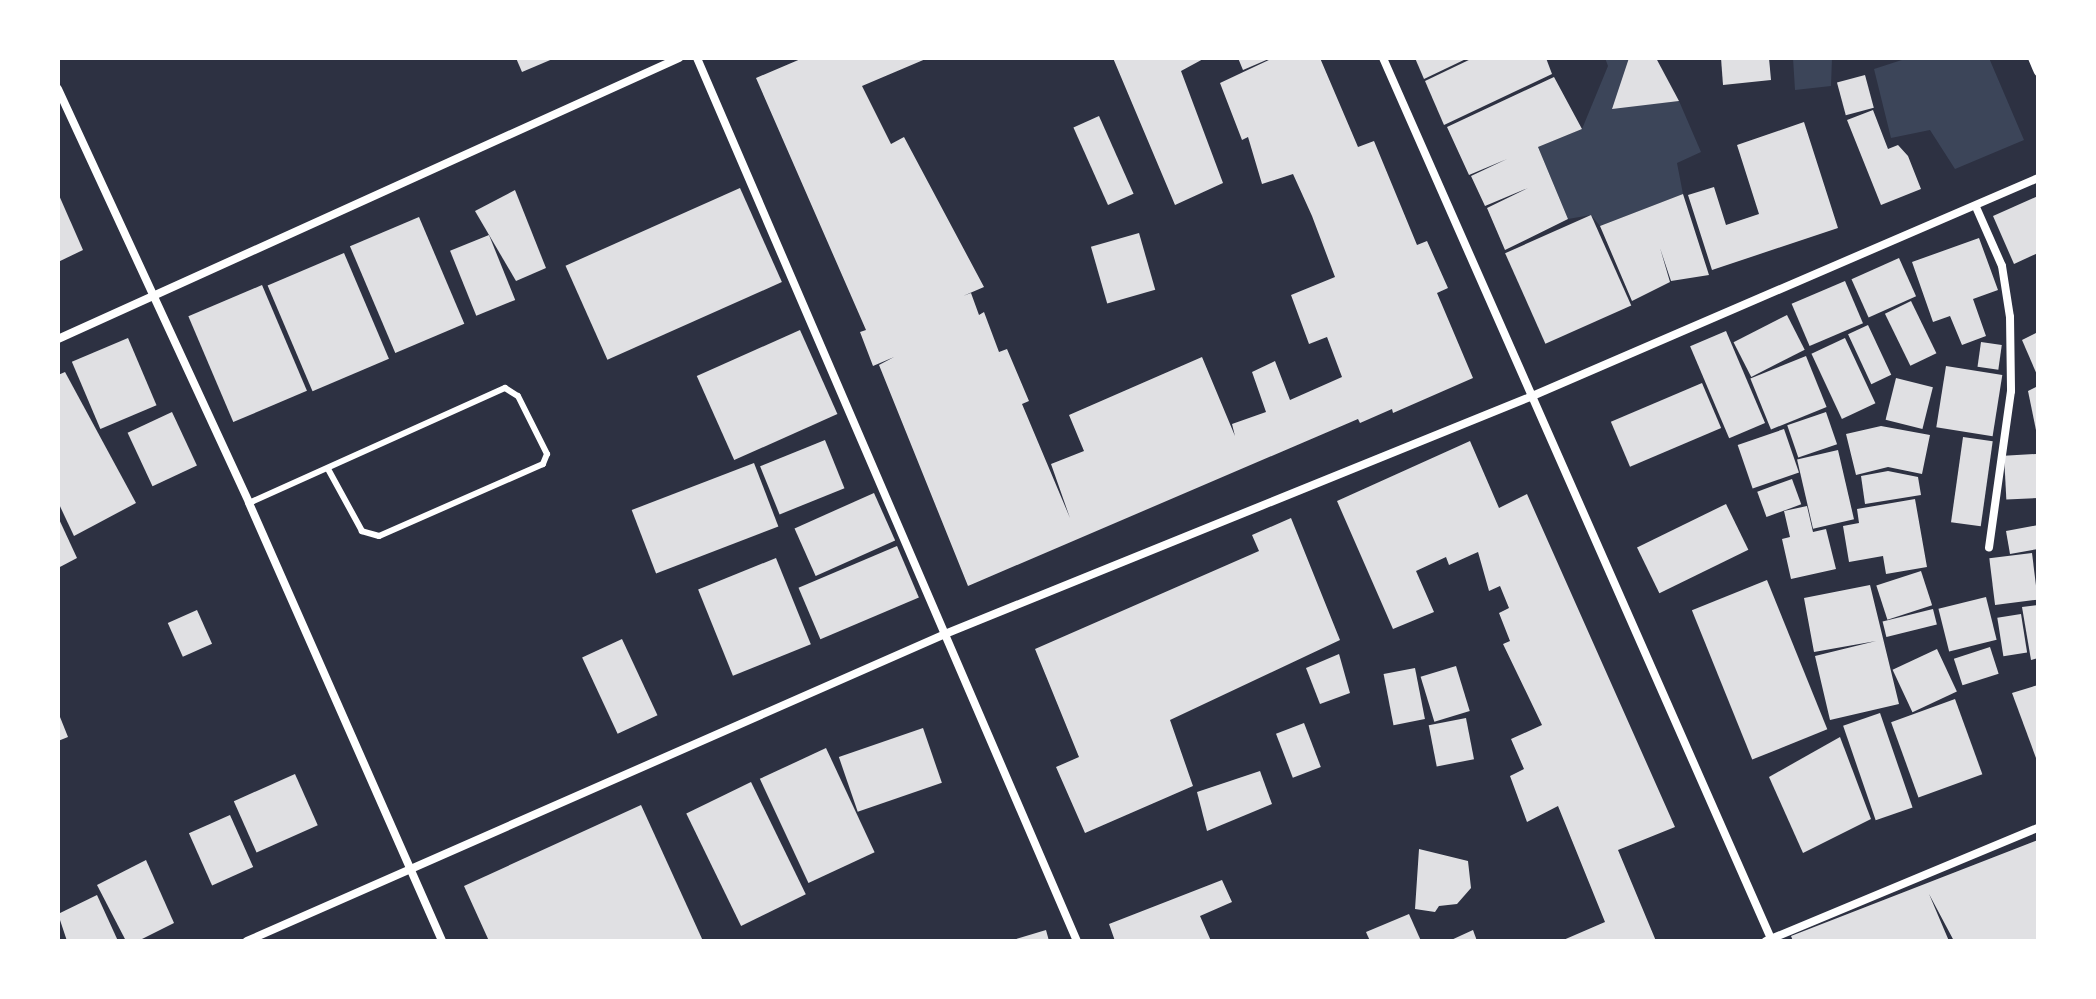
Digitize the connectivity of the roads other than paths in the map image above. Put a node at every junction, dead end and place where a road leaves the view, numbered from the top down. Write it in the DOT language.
graph roads {
  1 [pos="679,58"];
  2 [pos="697,58"];
  3 [pos="1383,58"];
  4 [pos="2032,58"];
  5 [pos="2038,72"];
  6 [pos="58,89"];
  7 [pos="2038,178"];
  8 [pos="1976,207"];
  9 [pos="153,295"];
  10 [pos="58,339"];
  11 [pos="1530,397"];
  12 [pos="328,469"];
  13 [pos="249,503"];
  14 [pos="1989,547"];
  15 [pos="945,634"];
  16 [pos="2038,828"];
  17 [pos="409,868"];
  18 [pos="1770,940"];
  19 [pos="247,941"];
  20 [pos="442,941"];
  21 [pos="1077,941"];
  1 -- 9 [label="street"];
  2 -- 15 [label="street"];
  3 -- 11 [label="street"];
  4 -- 5 [label="street"];
  6 -- 9 [label="street"];
  7 -- 8 [label="street"];
  8 -- 11 [label="street"];
  8 -- 14 [label="street"];
  9 -- 10 [label="street"];
  9 -- 13 [label="street"];
  11 -- 15 [label="street"];
  11 -- 18 [label="street"];
  12 -- 12 [label="lane"];
  12 -- 13 [label="lane"];
  13 -- 17 [label="street"];
  15 -- 17 [label="street"];
  15 -- 21 [label="street"];
  16 -- 18 [label="street"];
  17 -- 19 [label="street"];
  17 -- 20 [label="street"];
}
